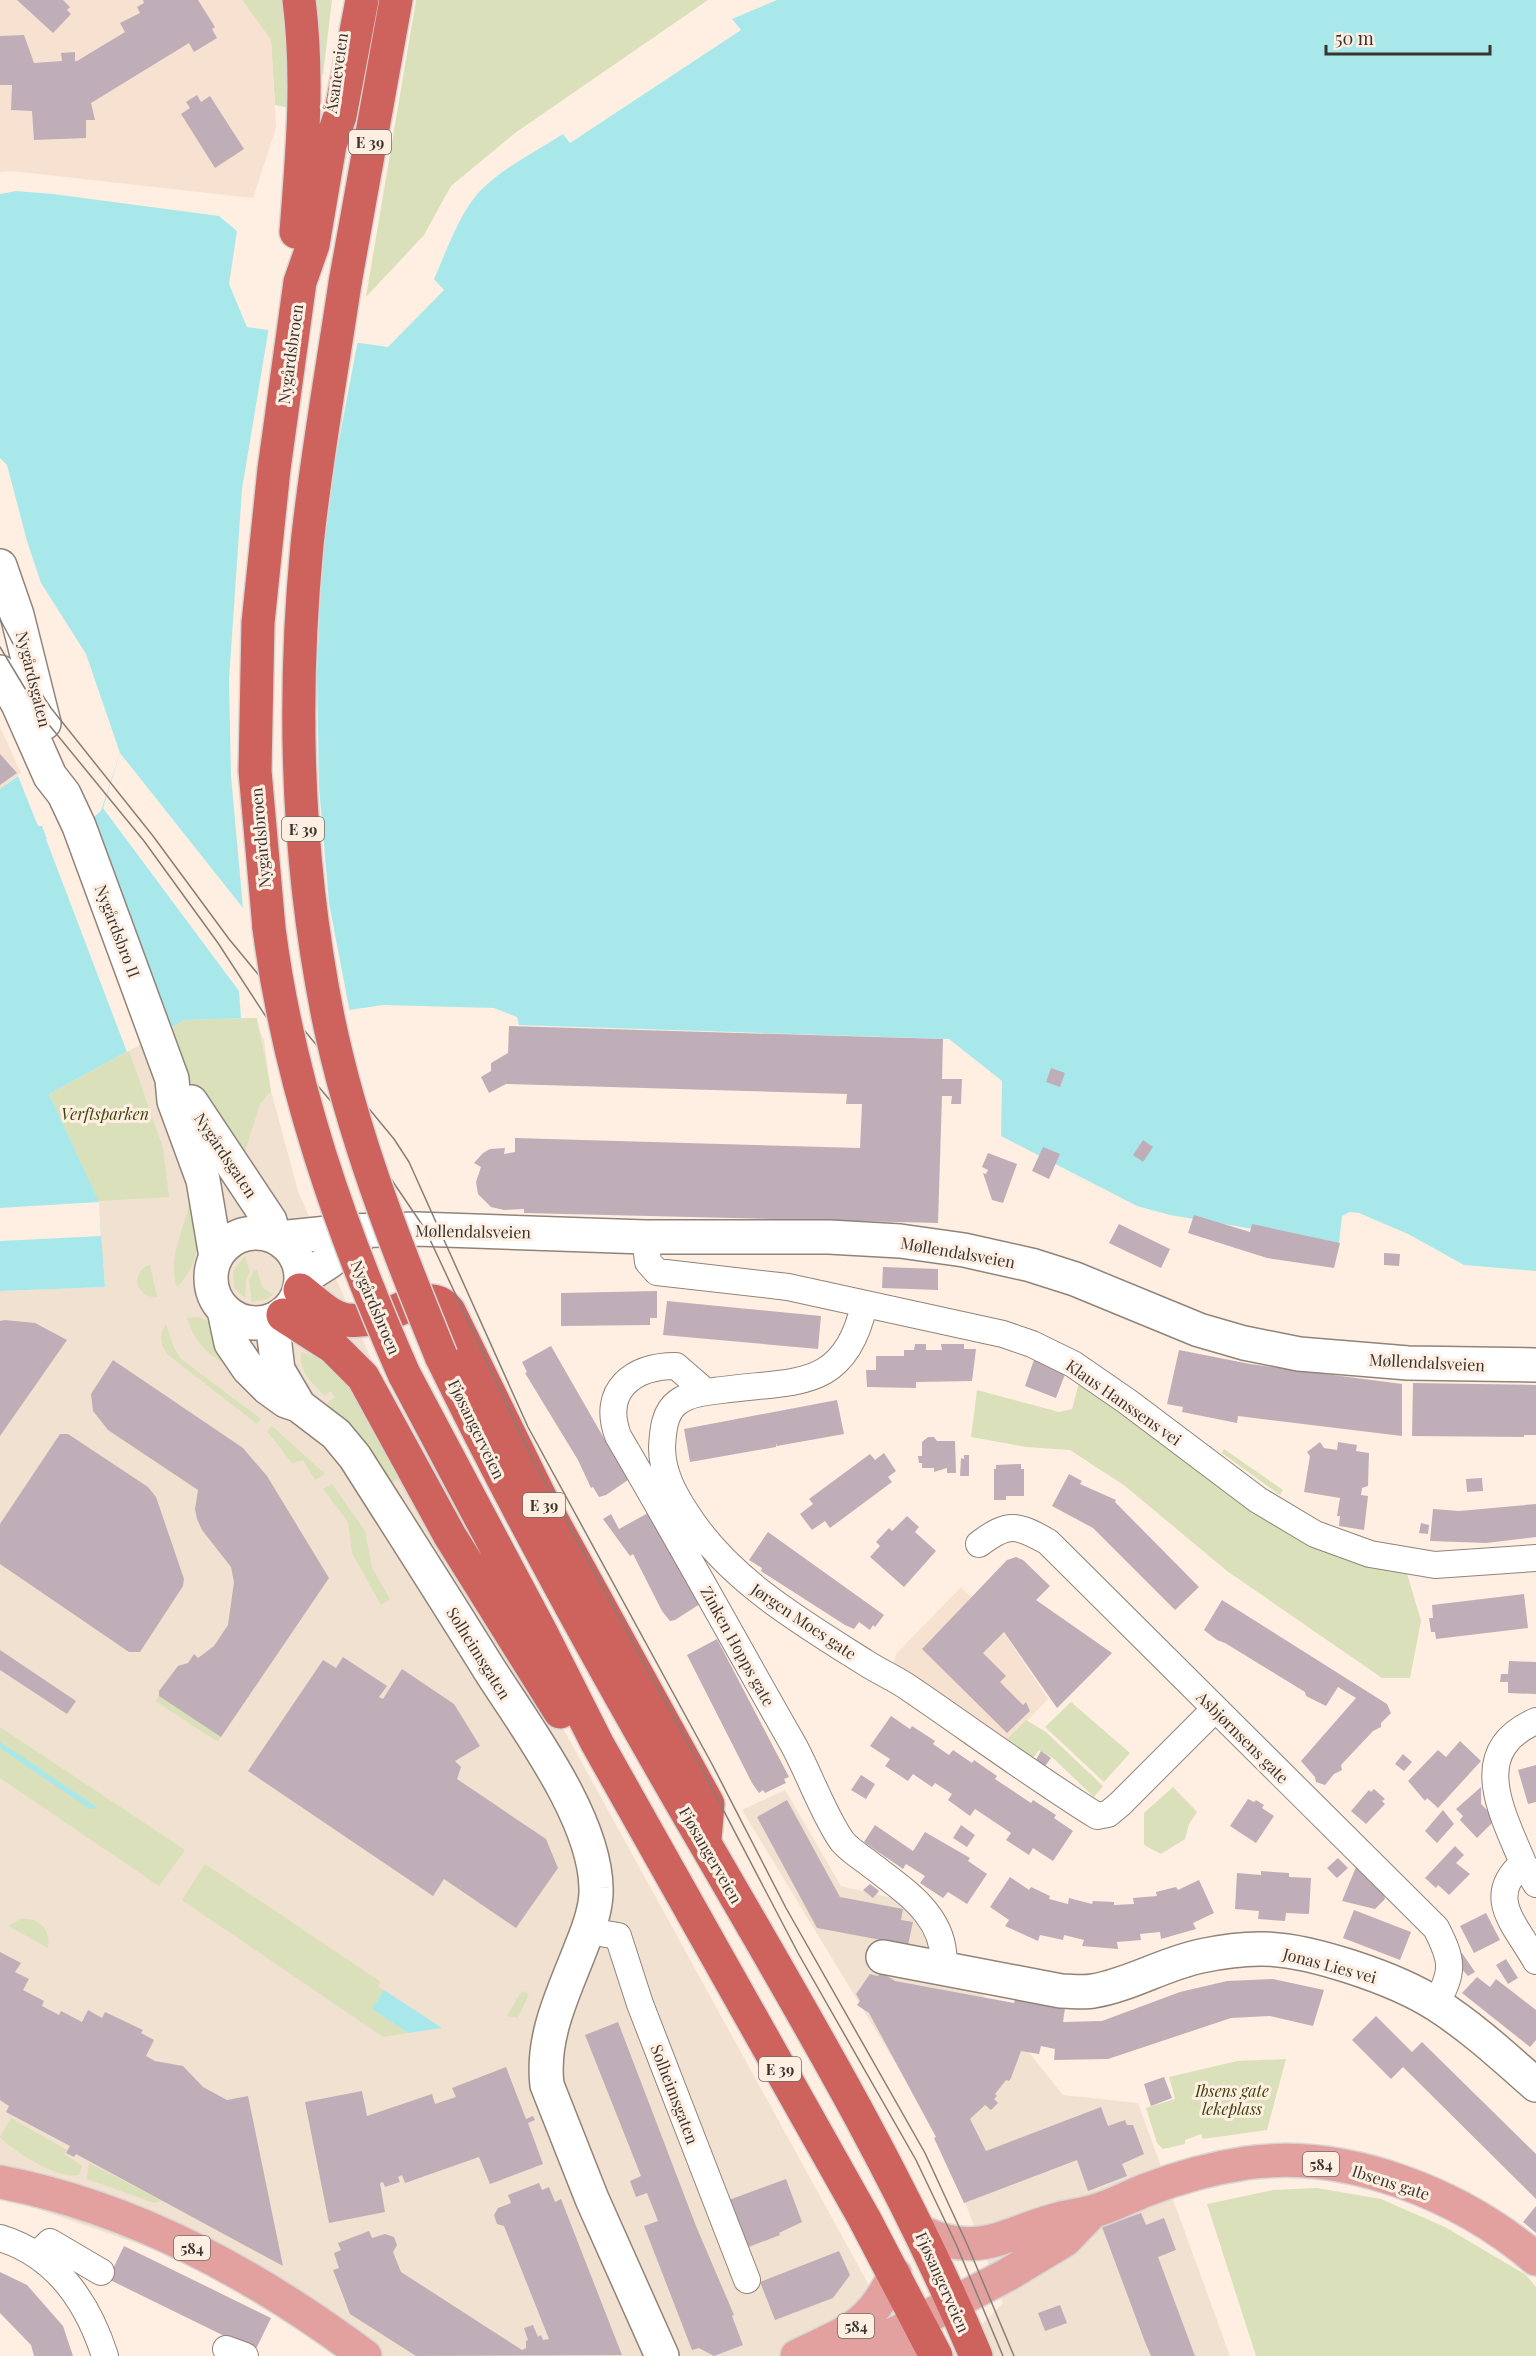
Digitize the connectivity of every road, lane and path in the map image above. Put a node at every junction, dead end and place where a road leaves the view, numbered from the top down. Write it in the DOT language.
graph roads {
  1 [pos="299,0"];
  2 [pos="346,0"];
  3 [pos="362,0"];
  4 [pos="396,0"];
  5 [pos="330,146"];
  6 [pos="300,282"];
  7 [pos="0,566"];
  8 [pos="0,672"];
  9 [pos="64,794"];
  10 [pos="79,826"];
  11 [pos="157,1035"];
  12 [pos="172,1079"];
  13 [pos="365,1232"];
  14 [pos="276,1237"];
  15 [pos="645,1237"];
  16 [pos="216,1257"];
  17 [pos="289,1301"];
  18 [pos="864,1305"];
  19 [pos="224,1310"];
  20 [pos="377,1318"];
  21 [pos="1536,1365"];
  22 [pos="363,1377"];
  23 [pos="706,1392"];
  24 [pos="298,1405"];
  25 [pos="980,1544"];
  26 [pos="1536,1558"];
  27 [pos="1215,1709"];
  28 [pos="1536,1721"];
  29 [pos="597,1743"];
  30 [pos="705,1844"];
  31 [pos="1523,1863"];
  32 [pos="1536,1884"];
  33 [pos="588,1931"];
  34 [pos="884,1957"];
  35 [pos="1536,1961"];
  36 [pos="944,1969"];
  37 [pos="1436,2004"];
  38 [pos="1536,2085"];
  39 [pos="0,2182"];
  40 [pos="1092,2212"];
  41 [pos="921,2232"];
  42 [pos="0,2238"];
  43 [pos="37,2254"];
  44 [pos="1536,2259"];
  45 [pos="101,2272"];
  46 [pos="895,2274"];
  47 [pos="626,2277"];
  48 [pos="747,2280"];
  49 [pos="954,2303"];
  50 [pos="918,2321"];
  51 [pos="105,2356"];
  52 [pos="365,2356"];
  53 [pos="641,2356"];
  54 [pos="662,2356"];
  55 [pos="796,2356"];
  56 [pos="845,2356"];
  57 [pos="895,2356"];
  58 [pos="921,2356"];
  59 [pos="936,2356"];
  60 [pos="976,2356"];
  1 -- 6 [label="highway, E 39"];
  2 -- 5 [label="highway, Åsaneveien / E 39"];
  3 -- 5 [label="highway, E 39"];
  4 -- 30 [label="highway, Fjøsangerveien / E 39, bridge"];
  5 -- 6 [label="highway, E 39"];
  6 -- 29 [label="highway, Nygårdsbroen / E 39, bridge"];
  7 -- 9 [label="main road, Nygårdsgaten"];
  8 -- 9 [label="main road, Nygårdsgaten"];
  9 -- 10 [label="main road, Nygårdsgaten"];
  10 -- 11 [label="main road, Nygårdsbro II"];
  11 -- 12 [label="main road, Nygårdsgaten"];
  12 -- 14 [label="main road, Nygårdsgaten"];
  12 -- 16 [label="main road, Nygårdsgaten"];
  13 -- 14 [label="main road, Møllendalsveien"];
  13 -- 15 [label="main road, Møllendalsveien"];
  13 -- 17 [label="main road"];
  14 -- 16 [label="main road"];
  14 -- 17 [label="main road"];
  15 -- 18 [label="street, Klaus Hanssens vei"];
  15 -- 21 [label="main road, Møllendalsveien"];
  16 -- 19 [label="main road"];
  17 -- 19 [label="main road"];
  17 -- 20 [label="highway, E 39"];
  17 -- 22 [label="highway"];
  17 -- 24 [label="main road, Solheimsgaten"];
  18 -- 23 [label="street, Jørgen Moes gate"];
  18 -- 26 [label="street, Klaus Hanssens vei"];
  19 -- 24 [label="main road, Solheimsgaten"];
  20 -- 22 [label="highway"];
  20 -- 30 [label="highway, E 39"];
  22 -- 29 [label="highway"];
  23 -- 27 [label="street, Jørgen Moes gate"];
  23 -- 36 [label="street, Zinken Hopps gate"];
  24 -- 33 [label="main road, Solheimsgaten"];
  25 -- 27 [label="street, Asbjørnsens gate"];
  27 -- 37 [label="street, Asbjørnsens gate"];
  28 -- 31 [label="street"];
  29 -- 46 [label="highway, E 39"];
  30 -- 41 [label="highway, Fjøsangerveien / E 39"];
  31 -- 32 [label="street"];
  31 -- 35 [label="street"];
  33 -- 47 [label="main road, Solheimsgaten"];
  33 -- 48 [label="street, Solheimsgaten"];
  34 -- 36 [label="main road, Jonas Lies vei"];
  36 -- 37 [label="main road, Jonas Lies vei"];
  37 -- 38 [label="main road, Jonas Lies vei"];
  39 -- 52 [label="main road, 584"];
  40 -- 41 [label="main road, Ibsens gate / 584"];
  40 -- 44 [label="main road, Ibsens gate / 584"];
  40 -- 49 [label="main road, Ibsens gate / 584"];
  41 -- 49 [label="highway, Fjøsangerveien / E 39"];
  42 -- 43 [label="street"];
  43 -- 45 [label="street"];
  43 -- 51 [label="street"];
  46 -- 50 [label="highway, E 39"];
  46 -- 55 [label="main road, 584"];
  47 -- 53 [label="main road, Solheimsgaten"];
  47 -- 54 [label="main road, Solheimsgaten"];
  49 -- 50 [label="main road, 584"];
  49 -- 60 [label="highway, Fjøsangerveien / E 39"];
  50 -- 56 [label="main road, 584"];
  50 -- 59 [label="highway, E 39"];
  57 -- 58 [label="main road"];
}
